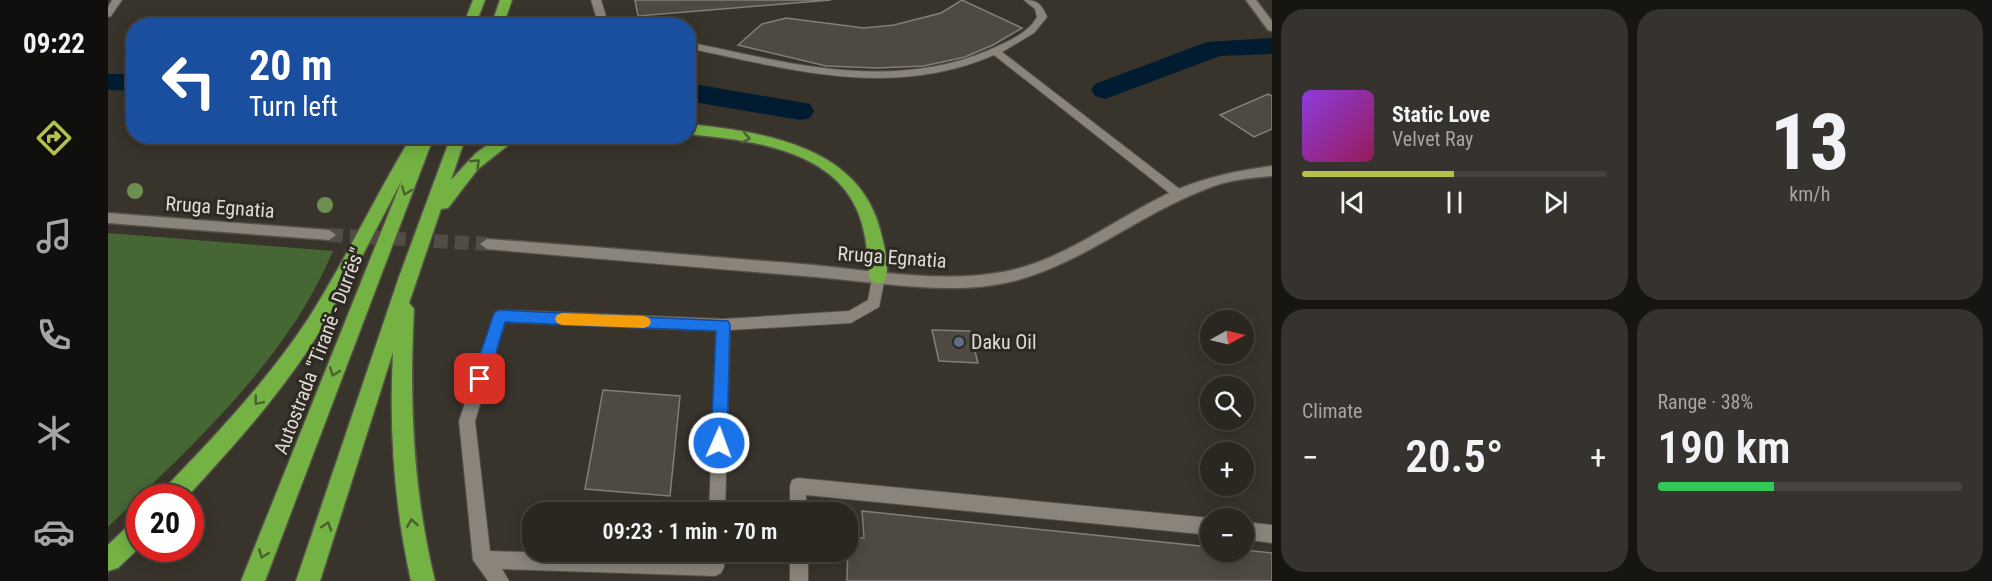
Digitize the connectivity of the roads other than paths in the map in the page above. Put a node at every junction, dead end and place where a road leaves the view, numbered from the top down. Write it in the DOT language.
graph roads {
  1 [pos="117,0"];
  2 [pos="479,0"];
  3 [pos="506,0"];
  4 [pos="596,0"];
  5 [pos="1029,0"];
  6 [pos="1253,3"];
  7 [pos="108,14"];
  8 [pos="473,18"];
  9 [pos="500,18"];
  10 [pos="602,18"];
  11 [pos="1272,28"];
  12 [pos="696,47"];
  13 [pos="995,51"];
  14 [pos="696,130"];
  15 [pos="414,144"];
  16 [pos="424,144"];
  17 [pos="456,144"];
  18 [pos="500,144"];
  19 [pos="1272,171"];
  20 [pos="1177,193"];
  21 [pos="108,218"];
  22 [pos="428,226"];
  23 [pos="329,235"];
  24 [pos="487,244"];
  25 [pos="408,277"];
  26 [pos="878,277"];
  27 [pos="723,325"];
  28 [pos="184,484"];
  29 [pos="717,502"];
  30 [pos="798,502"];
  31 [pos="1200,526"];
  32 [pos="1254,532"];
  33 [pos="1272,534"];
  34 [pos="126,543"];
  35 [pos="108,560"];
  36 [pos="482,560"];
  37 [pos="522,561"];
  38 [pos="549,562"];
  39 [pos="715,562"];
  40 [pos="799,562"];
  41 [pos="253,581"];
  42 [pos="308,581"];
  43 [pos="423,581"];
  44 [pos="500,581"];
  45 [pos="799,581"];
  1 -- 7 [label="lane"];
  2 -- 8 [label="highway"];
  3 -- 9 [label="highway"];
  4 -- 10 [label="lane"];
  5 -- 13 [label="lane"];
  6 -- 11 [label="main road"];
  12 -- 13 [label="lane"];
  13 -- 20 [label="lane"];
  14 -- 26 [label="highway, one-way"];
  15 -- 28 [label="highway, one-way"];
  16 -- 41 [label="highway, Autostrada \"Tiranë - Durrës\", one-way"];
  17 -- 22 [label="highway"];
  22 -- 18 [label="highway, one-way"];
  19 -- 20 [label="main road, Rruga Egnatia"];
  20 -- 26 [label="main road, Rruga Egnatia"];
  21 -- 23 [label="main road, Rruga Egnatia"];
  22 -- 25 [label="highway"];
  24 -- 26 [label="main road, Rruga Egnatia"];
  42 -- 25 [label="highway, one-way"];
  43 -- 25 [label="highway, one-way"];
  26 -- 27 [label="lane"];
  27 -- 29 [label="lane"];
  27 -- 36 [label="lane"];
  30 -- 31 [label="lane"];
  32 -- 33 [label="lane"];
  34 -- 35 [label="highway"];
  36 -- 37 [label="lane"];
  36 -- 44 [label="lane"];
  38 -- 39 [label="lane"];
  40 -- 45 [label="lane"];
}
